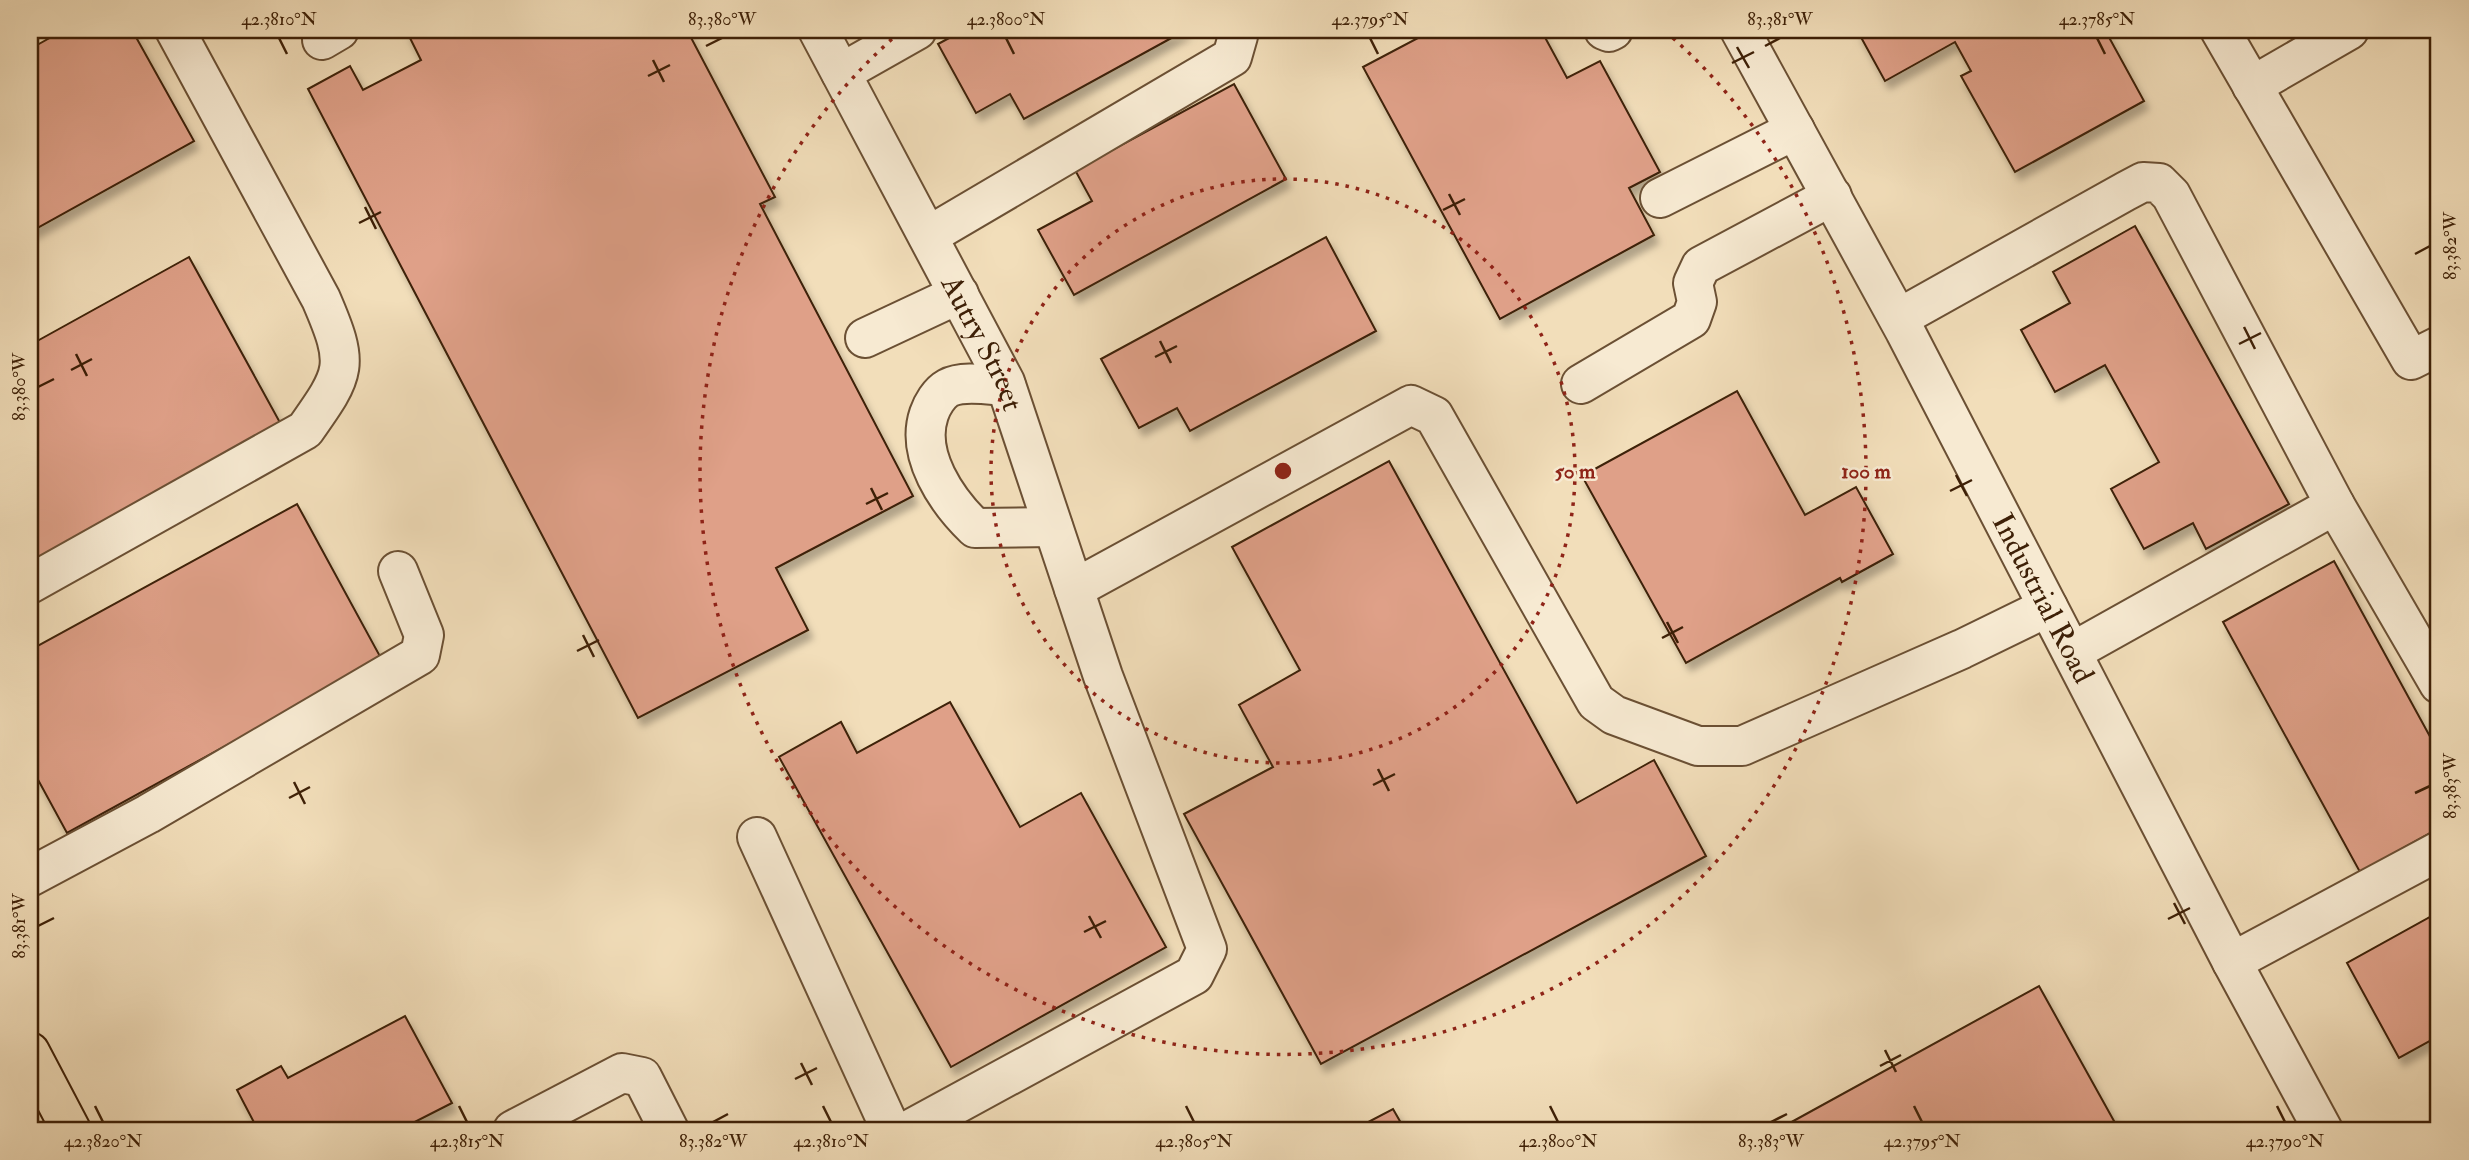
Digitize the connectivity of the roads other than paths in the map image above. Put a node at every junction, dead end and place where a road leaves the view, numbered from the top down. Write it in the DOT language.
graph roads {
  1 [pos="175,30"];
  2 [pos="818,30"];
  3 [pos="917,30"];
  4 [pos="1236,30"];
  5 [pos="1604,30"];
  6 [pos="1613,30"];
  7 [pos="1740,30"];
  8 [pos="2220,30"];
  9 [pos="2349,30"];
  10 [pos="841,73"];
  11 [pos="2252,86"];
  12 [pos="1796,130"];
  13 [pos="1832,197"];
  14 [pos="1660,198"];
  15 [pos="928,236"];
  16 [pos="959,294"];
  17 [pos="1899,318"];
  18 [pos="865,338"];
  19 [pos="2439,346"];
  20 [pos="1581,384"];
  21 [pos="1006,386"];
  22 [pos="2335,505"];
  23 [pos="1053,527"];
  24 [pos="398,571"];
  25 [pos="30,584"];
  26 [pos="1074,589"];
  27 [pos="2048,607"];
  28 [pos="2072,652"];
  29 [pos="2439,684"];
  30 [pos="757,836"];
  31 [pos="2439,851"];
  32 [pos="30,877"];
  33 [pos="2232,962"];
  34 [pos="30,1052"];
  35 [pos="71,1130"];
  36 [pos="513,1130"];
  37 [pos="669,1130"];
  38 [pos="891,1130"];
  39 [pos="909,1130"];
  40 [pos="2323,1130"];
  1 -- 25 [label="street"];
  2 -- 10 [label="street, Autry Street"];
  3 -- 10 [label="street"];
  4 -- 15 [label="street"];
  5 -- 6 [label="street"];
  7 -- 12 [label="street, Industrial Road"];
  8 -- 11 [label="street"];
  9 -- 11 [label="street"];
  10 -- 15 [label="street, Autry Street"];
  11 -- 19 [label="street"];
  12 -- 13 [label="street, Industrial Road"];
  12 -- 14 [label="street"];
  13 -- 17 [label="street, Industrial Road"];
  13 -- 20 [label="street"];
  15 -- 16 [label="street, Autry Street"];
  16 -- 18 [label="street"];
  16 -- 21 [label="street, Autry Street"];
  17 -- 22 [label="street"];
  17 -- 27 [label="street, Industrial Road"];
  21 -- 23 [label="street, Autry Street"];
  21 -- 23 [label="street"];
  22 -- 28 [label="street"];
  22 -- 29 [label="street"];
  23 -- 26 [label="street, Autry Street"];
  24 -- 32 [label="street"];
  26 -- 27 [label="street"];
  26 -- 39 [label="street, Autry Street"];
  27 -- 28 [label="street, Industrial Road"];
  28 -- 33 [label="street, Industrial Road"];
  30 -- 38 [label="street"];
  31 -- 33 [label="street"];
  33 -- 40 [label="street, Industrial Road"];
  34 -- 35 [label="main road"];
  36 -- 37 [label="street"];
}
